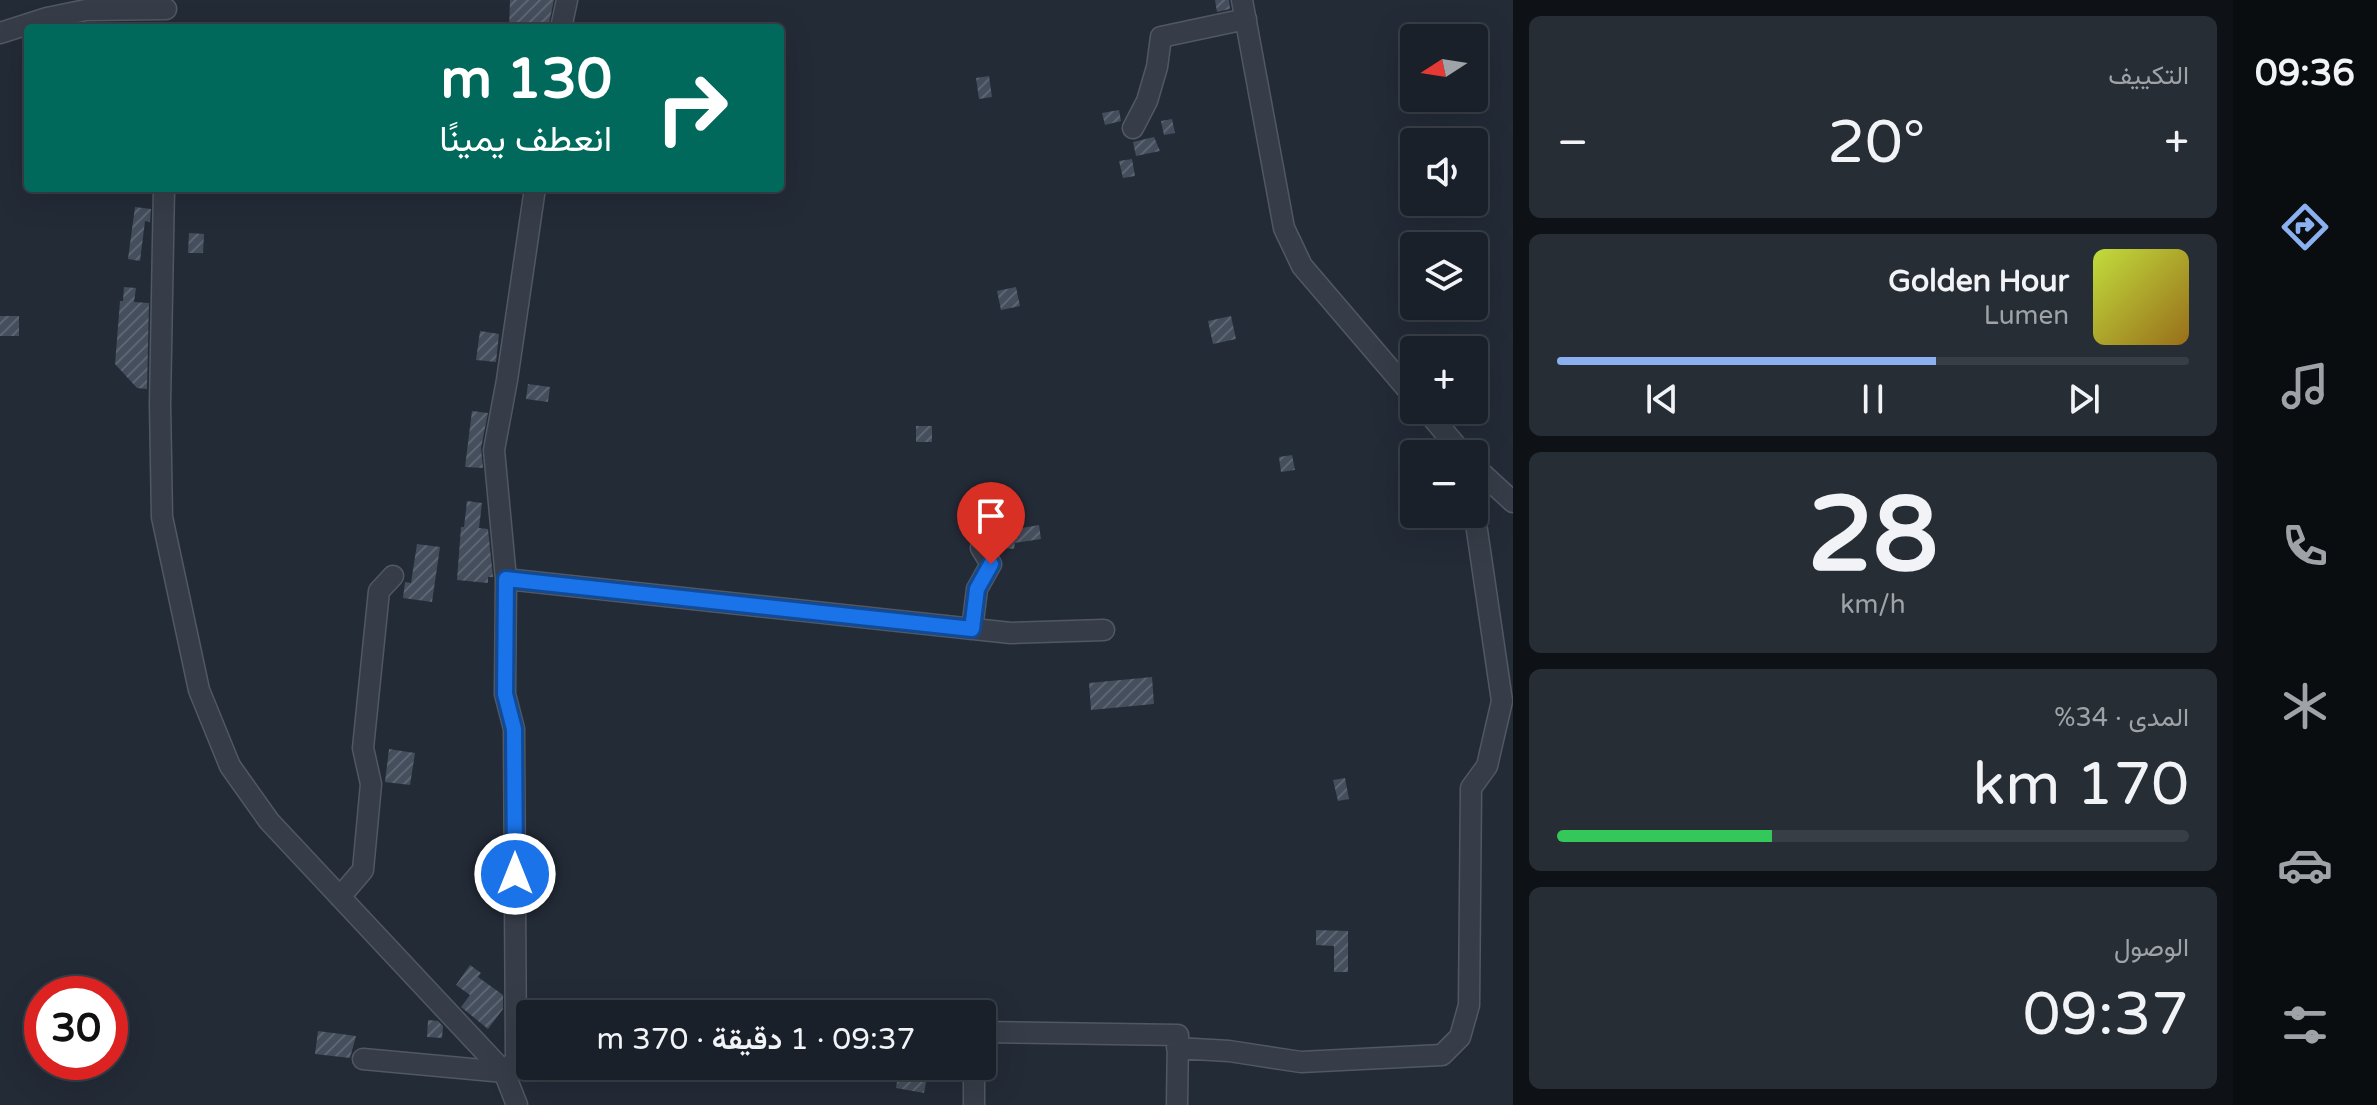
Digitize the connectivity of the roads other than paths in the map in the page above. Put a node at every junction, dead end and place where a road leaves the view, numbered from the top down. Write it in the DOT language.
graph roads {
  1 [pos="567,0"];
  2 [pos="1244,9"];
  3 [pos="166,12"];
  4 [pos="28,24"];
  5 [pos="562,24"];
  6 [pos="24,25"];
  7 [pos="0,33"];
  8 [pos="1133,128"];
  9 [pos="164,192"];
  10 [pos="534,192"];
  11 [pos="1400,381"];
  12 [pos="1438,424"];
  13 [pos="1451,440"];
  14 [pos="1488,479"];
  15 [pos="1513,502"];
  16 [pos="1477,528"];
  17 [pos="981,548"];
  18 [pos="393,576"];
  19 [pos="506,579"];
  20 [pos="972,629"];
  21 [pos="1104,630"];
  22 [pos="340,897"];
  23 [pos="996,1032"];
  24 [pos="1177,1048"];
  25 [pos="363,1059"];
  26 [pos="504,1072"];
  27 [pos="974,1080"];
  28 [pos="517,1105"];
  29 [pos="974,1105"];
  30 [pos="1177,1105"];
  1 -- 5 [label="street"];
  2 -- 8 [label="street"];
  2 -- 11 [label="street"];
  3 -- 4 [label="street"];
  6 -- 7 [label="street"];
  9 -- 22 [label="street"];
  10 -- 19 [label="street"];
  12 -- 13 [label="street"];
  14 -- 15 [label="street"];
  16 -- 24 [label="street"];
  17 -- 20 [label="street"];
  18 -- 22 [label="street"];
  19 -- 20 [label="street"];
  19 -- 26 [label="street"];
  20 -- 21 [label="street"];
  22 -- 26 [label="street"];
  23 -- 24 [label="street"];
  24 -- 30 [label="street"];
  25 -- 26 [label="street"];
  26 -- 28 [label="street"];
  27 -- 29 [label="street"];
}
